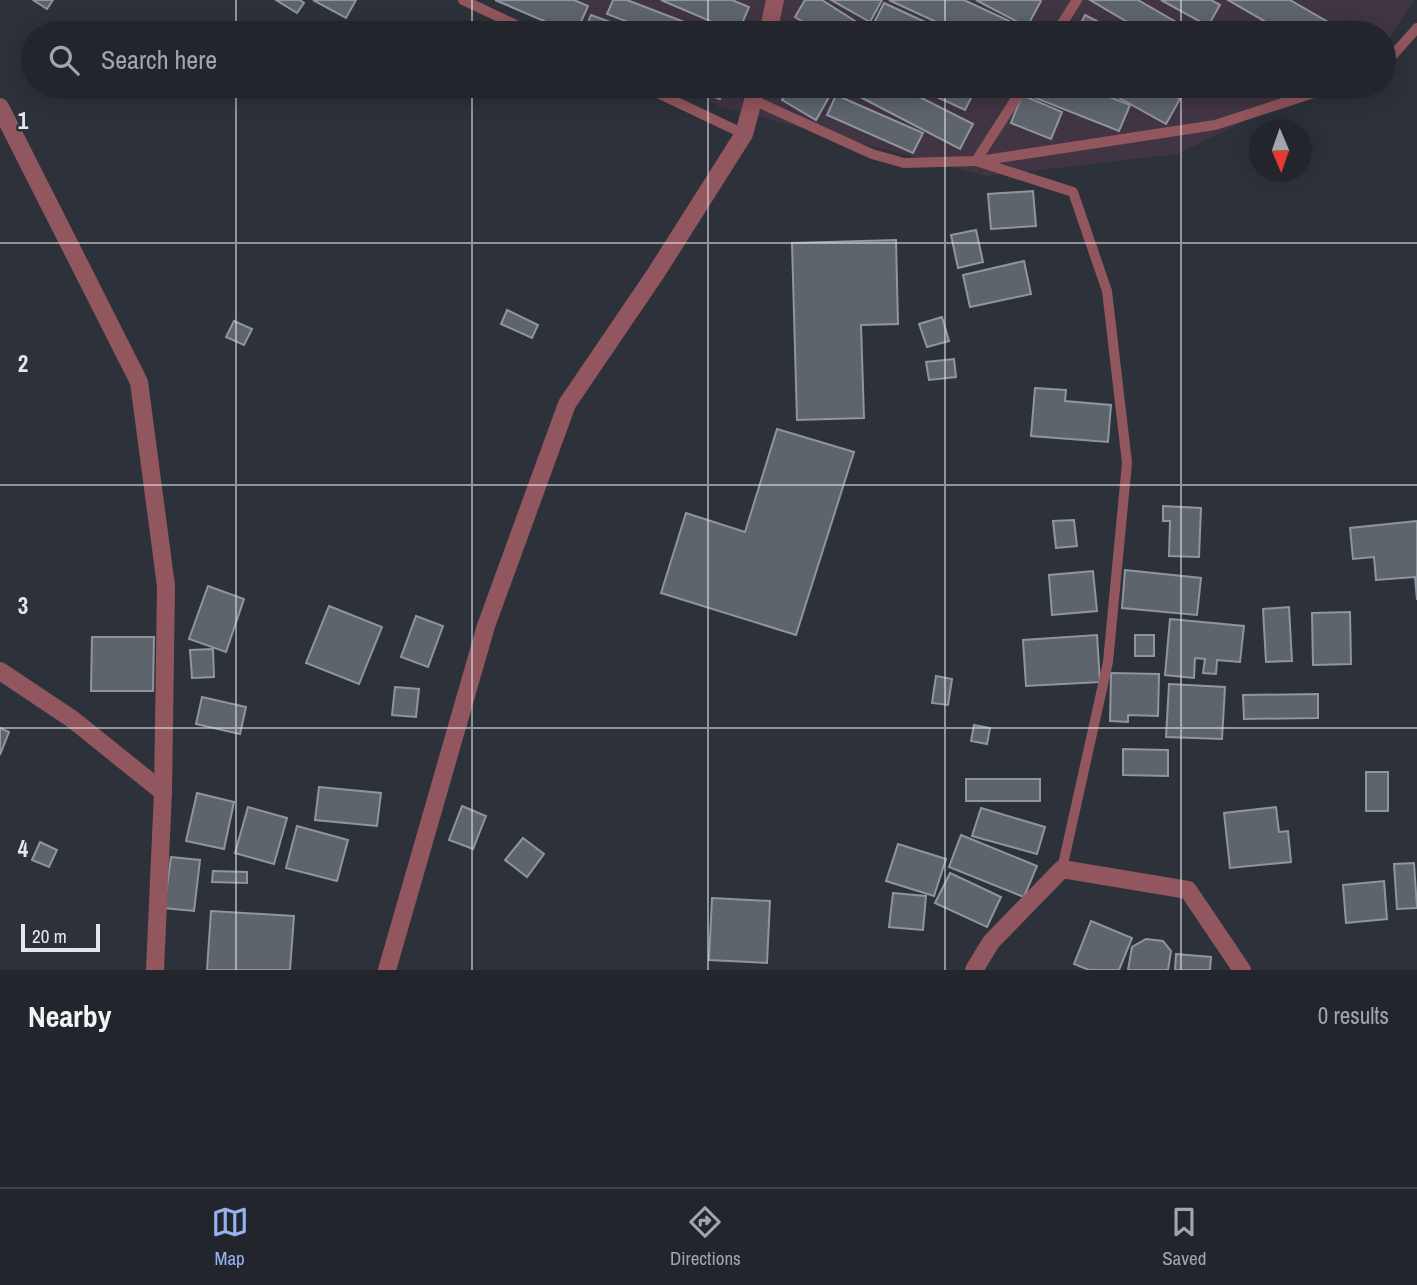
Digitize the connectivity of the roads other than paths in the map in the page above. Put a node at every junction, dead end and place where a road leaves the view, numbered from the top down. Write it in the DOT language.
graph roads {
  1 [pos="463,0"];
  2 [pos="775,0"];
  3 [pos="1077,0"];
  4 [pos="508,21"];
  5 [pos="771,21"];
  6 [pos="1064,21"];
  7 [pos="1417,28"];
  8 [pos="1396,52"];
  9 [pos="668,98"];
  10 [pos="754,98"];
  11 [pos="765,98"];
  12 [pos="1016,98"];
  13 [pos="1298,98"];
  14 [pos="0,107"];
  15 [pos="744,134"];
  16 [pos="976,162"];
  17 [pos="0,671"];
  18 [pos="163,792"];
  19 [pos="1062,869"];
  20 [pos="155,970"];
  21 [pos="387,970"];
  22 [pos="974,970"];
  23 [pos="1242,970"];
  1 -- 4 [label="lane"];
  2 -- 5 [label="street"];
  3 -- 6 [label="lane"];
  7 -- 8 [label="lane"];
  9 -- 15 [label="lane"];
  10 -- 15 [label="street"];
  11 -- 16 [label="lane"];
  12 -- 16 [label="lane"];
  13 -- 16 [label="lane"];
  14 -- 18 [label="street"];
  15 -- 21 [label="street"];
  16 -- 19 [label="lane"];
  17 -- 18 [label="street"];
  18 -- 20 [label="street"];
  19 -- 22 [label="street"];
  19 -- 23 [label="street"];
}
